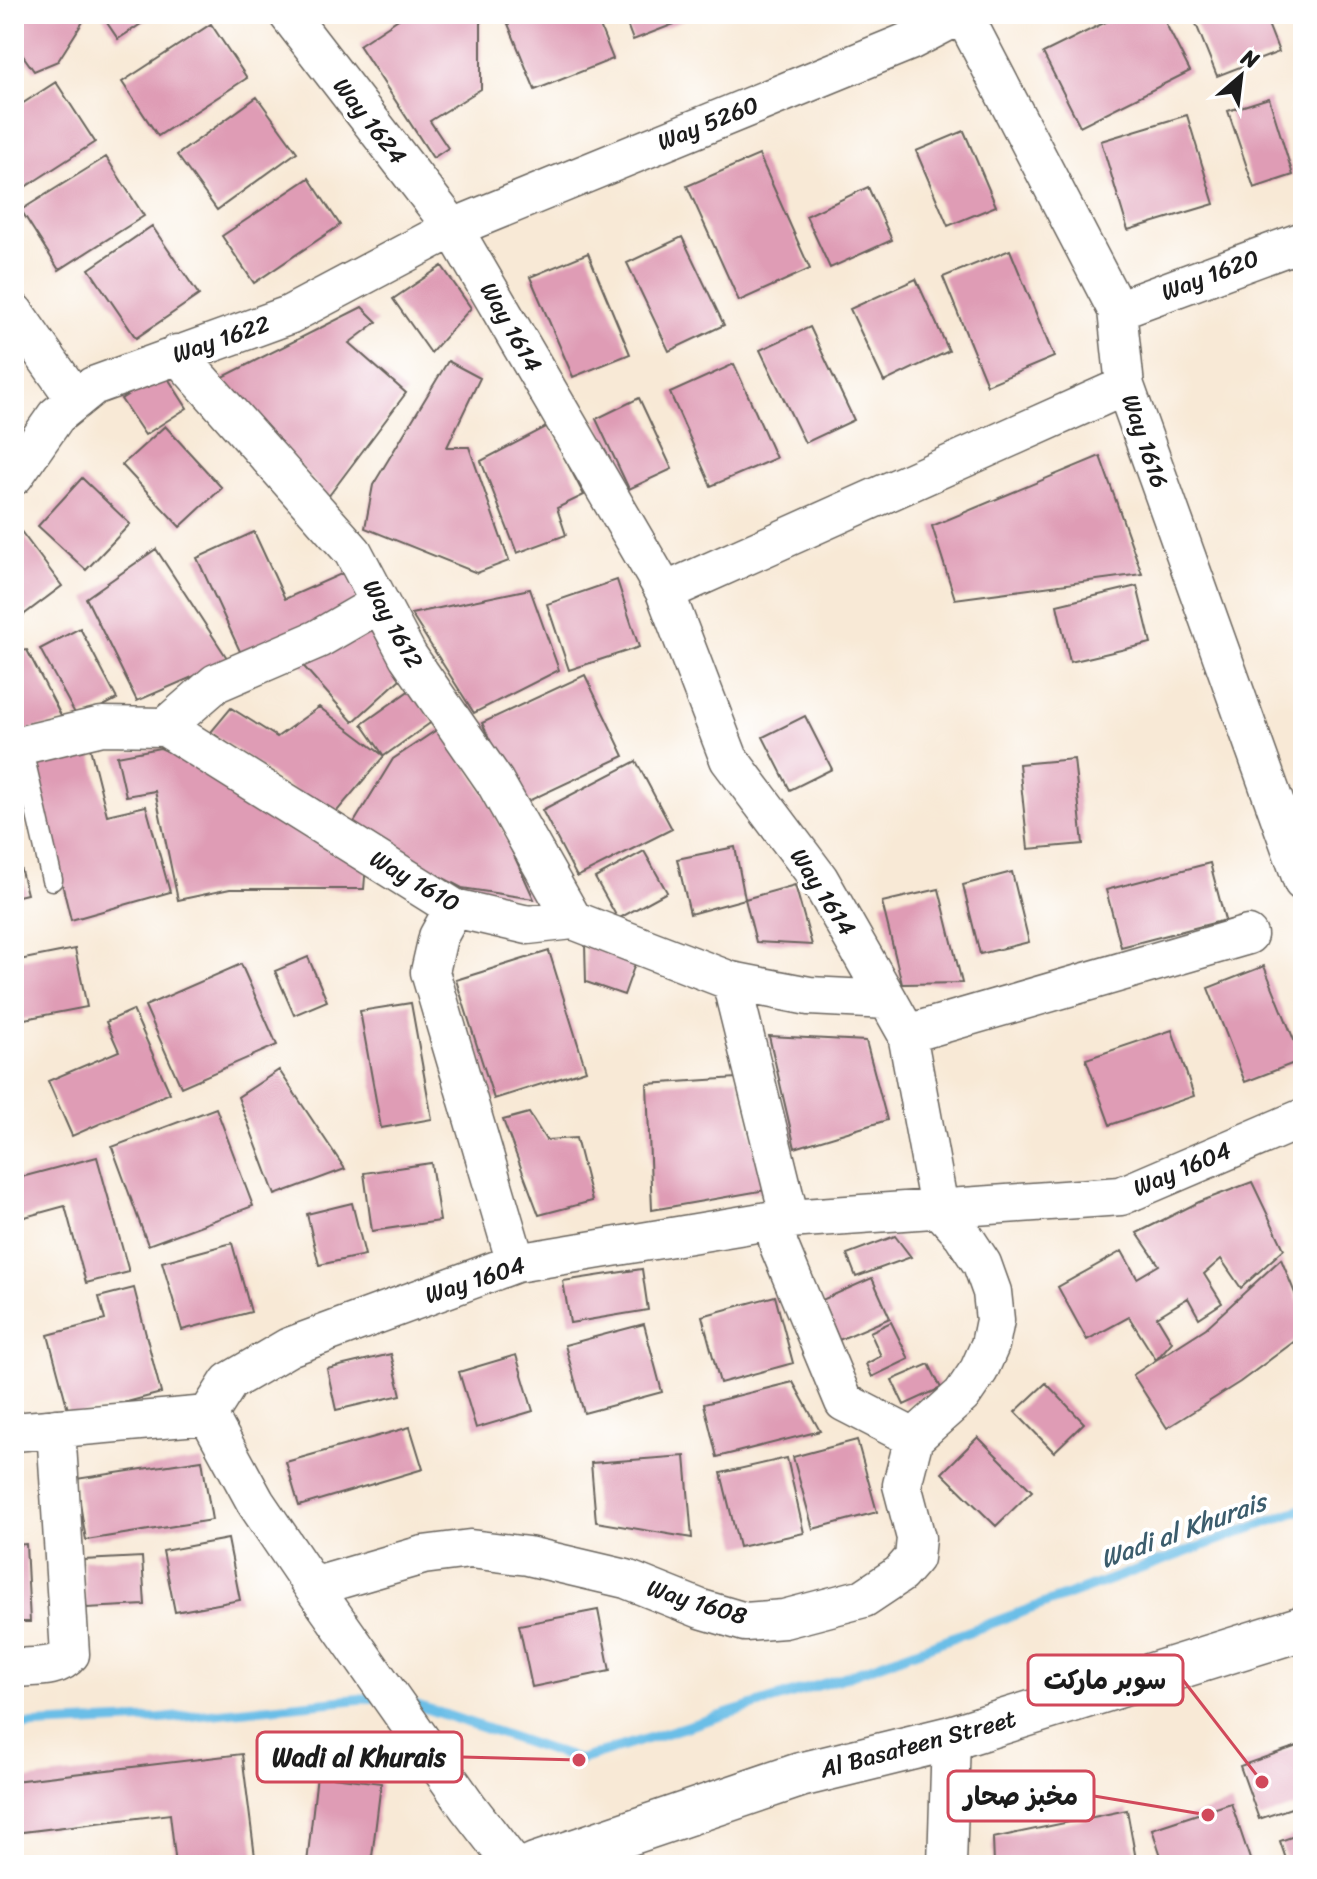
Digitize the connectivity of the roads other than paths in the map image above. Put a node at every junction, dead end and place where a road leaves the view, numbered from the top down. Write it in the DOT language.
graph roads {
  1 [pos="288,14"];
  2 [pos="962,14"];
  3 [pos="453,228"];
  4 [pos="1303,241"];
  5 [pos="1117,310"];
  6 [pos="14,312"];
  7 [pos="177,354"];
  8 [pos="1125,386"];
  9 [pos="76,400"];
  10 [pos="14,476"];
  11 [pos="665,592"];
  12 [pos="380,603"];
  13 [pos="165,727"];
  14 [pos="17,746"];
  15 [pos="52,880"];
  16 [pos="1303,882"];
  17 [pos="454,908"];
  18 [pos="573,920"];
  19 [pos="1248,935"];
  20 [pos="731,981"];
  21 [pos="888,1000"];
  22 [pos="907,1034"];
  23 [pos="1303,1118"];
  24 [pos="939,1208"];
  25 [pos="782,1220"];
  26 [pos="516,1263"];
  27 [pos="208,1415"];
  28 [pos="56,1428"];
  29 [pos="14,1432"];
  30 [pos="914,1438"];
  31 [pos="313,1587"];
  32 [pos="1303,1628"];
  33 [pos="14,1668"];
  34 [pos="951,1738"];
  35 [pos="513,1865"];
  36 [pos="535,1865"];
  37 [pos="947,1865"];
  1 -- 3 [label="street, Way 1624"];
  2 -- 3 [label="street, Way 5260"];
  2 -- 5 [label="street, Way 1616"];
  3 -- 7 [label="street, Way 1622"];
  3 -- 11 [label="street, Way 1614"];
  4 -- 5 [label="street, Way 1620"];
  5 -- 8 [label="street, Way 1616"];
  6 -- 9 [label="street"];
  7 -- 9 [label="street, Way 1622"];
  7 -- 12 [label="street, Way 1612"];
  8 -- 11 [label="street"];
  8 -- 16 [label="street, Way 1616"];
  9 -- 10 [label="street, Way 1622"];
  11 -- 21 [label="street, Way 1614"];
  12 -- 13 [label="street"];
  12 -- 18 [label="street, Way 1612"];
  13 -- 14 [label="street"];
  13 -- 17 [label="street, Way 1610"];
  14 -- 15 [label="lane"];
  17 -- 18 [label="street, Way 1610"];
  17 -- 26 [label="street"];
  18 -- 20 [label="street, Way 1610"];
  19 -- 22 [label="street"];
  20 -- 21 [label="street, Way 1610"];
  20 -- 25 [label="street"];
  21 -- 22 [label="street, Way 1614"];
  22 -- 24 [label="street, Way 1614"];
  23 -- 24 [label="street, Way 1604"];
  24 -- 25 [label="street, Way 1604"];
  24 -- 30 [label="street"];
  25 -- 26 [label="street, Way 1604"];
  25 -- 30 [label="street"];
  26 -- 27 [label="street, Way 1604"];
  27 -- 28 [label="street"];
  27 -- 31 [label="street"];
  28 -- 29 [label="street"];
  28 -- 33 [label="street"];
  30 -- 31 [label="street, Way 1608"];
  31 -- 35 [label="street"];
  32 -- 34 [label="street, Al Basateen Street"];
  34 -- 36 [label="street, Al Basateen Street"];
  34 -- 37 [label="street"];
}
